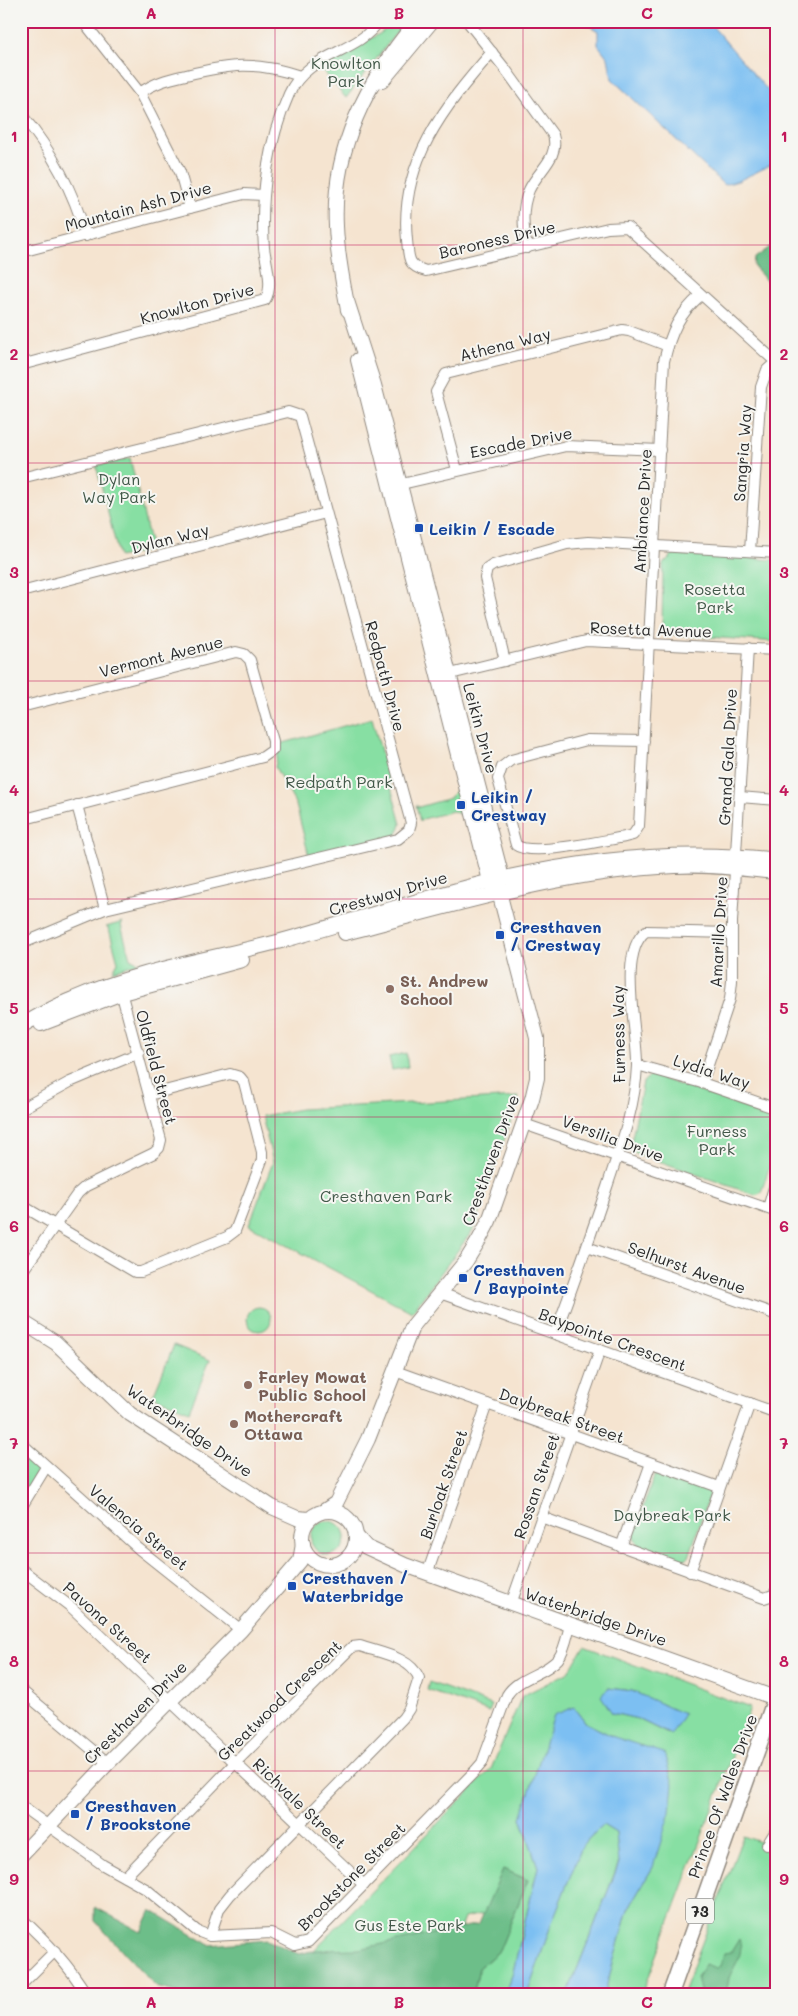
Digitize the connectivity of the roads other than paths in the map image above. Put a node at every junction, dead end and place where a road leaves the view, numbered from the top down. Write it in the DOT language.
graph roads {
  1 [pos="83,21"];
  2 [pos="379,21"];
  3 [pos="417,21"];
  4 [pos="432,21"];
  5 [pos="467,21"];
  6 [pos="492,52"];
  7 [pos="300,76"];
  8 [pos="140,93"];
  9 [pos="21,114"];
  10 [pos="350,132"];
  11 [pos="264,195"];
  12 [pos="190,208"];
  13 [pos="86,236"];
  14 [pos="527,248"];
  15 [pos="21,252"];
  16 [pos="701,295"];
  17 [pos="668,346"];
  18 [pos="776,363"];
  19 [pos="21,365"];
  20 [pos="660,450"];
  21 [pos="457,470"];
  22 [pos="21,478"];
  23 [pos="395,485"];
  24 [pos="326,514"];
  25 [pos="655,546"];
  26 [pos="750,551"];
  27 [pos="777,553"];
  28 [pos="21,592"];
  29 [pos="650,644"];
  30 [pos="748,648"];
  31 [pos="777,650"];
  32 [pos="505,661"];
  33 [pos="444,675"];
  34 [pos="21,707"];
  35 [pos="644,741"];
  36 [pos="740,797"];
  37 [pos="777,800"];
  38 [pos="77,805"];
  39 [pos="21,820"];
  40 [pos="777,860"];
  41 [pos="736,861"];
  42 [pos="777,872"];
  43 [pos="497,884"];
  44 [pos="105,909"];
  45 [pos="732,933"];
  46 [pos="21,944"];
  47 [pos="120,988"];
  48 [pos="21,1026"];
  49 [pos="21,1033"];
  50 [pos="139,1053"];
  51 [pos="637,1065"];
  52 [pos="702,1083"];
  53 [pos="149,1095"];
  54 [pos="21,1109"];
  55 [pos="777,1109"];
  56 [pos="524,1124"];
  57 [pos="617,1156"];
  58 [pos="777,1177"];
  59 [pos="21,1205"];
  60 [pos="772,1210"];
  61 [pos="55,1225"];
  62 [pos="586,1247"];
  63 [pos="21,1273"];
  64 [pos="440,1293"];
  65 [pos="777,1315"];
  66 [pos="21,1321"];
  67 [pos="555,1334"];
  68 [pos="600,1350"];
  69 [pos="395,1371"];
  70 [pos="750,1403"];
  71 [pos="487,1404"];
  72 [pos="777,1413"];
  73 [pos="570,1433"];
  74 [pos="21,1444"];
  75 [pos="651,1463"];
  76 [pos="46,1467"];
  77 [pos="352,1469"];
  78 [pos="719,1487"];
  79 [pos="272,1507"];
  80 [pos="21,1508"];
  81 [pos="324,1511"];
  82 [pos="346,1517"];
  83 [pos="541,1517"];
  84 [pos="309,1519"];
  85 [pos="356,1536"];
  86 [pos="302,1540"];
  87 [pos="621,1547"];
  88 [pos="349,1556"];
  89 [pos="319,1563"];
  90 [pos="405,1565"];
  91 [pos="21,1569"];
  92 [pos="690,1572"];
  93 [pos="427,1574"];
  94 [pos="777,1590"];
  95 [pos="272,1593"];
  96 [pos="511,1604"];
  97 [pos="570,1625"];
  98 [pos="241,1630"];
  99 [pos="21,1690"];
  100 [pos="776,1697"];
  101 [pos="172,1701"];
  102 [pos="236,1762"];
  103 [pos="108,1763"];
  104 [pos="21,1806"];
  105 [pos="300,1824"];
  106 [pos="49,1826"];
  107 [pos="777,1829"];
  108 [pos="767,1845"];
  109 [pos="21,1855"];
  110 [pos="125,1877"];
  111 [pos="364,1885"];
  112 [pos="21,1918"];
  113 [pos="210,1936"];
  114 [pos="55,1950"];
  115 [pos="21,1985"];
  116 [pos="87,1995"];
  117 [pos="670,1995"];
  1 -- 8 [label="street"];
  2 -- 7 [label="street, Knowlton Drive"];
  3 -- 10 [label="street, Leikin Drive"];
  4 -- 10 [label="street, Leikin Drive"];
  5 -- 6 [label="street"];
  6 -- 14 [label="street"];
  6 -- 14 [label="street, Baroness Drive"];
  7 -- 8 [label="street"];
  7 -- 11 [label="street, Knowlton Drive"];
  8 -- 12 [label="street"];
  9 -- 13 [label="street"];
  10 -- 23 [label="street, Leikin Drive"];
  11 -- 12 [label="street, Mountain Ash Drive"];
  11 -- 19 [label="street, Knowlton Drive"];
  12 -- 13 [label="street, Mountain Ash Drive"];
  13 -- 15 [label="street, Mountain Ash Drive"];
  14 -- 16 [label="street, Baroness Drive"];
  16 -- 17 [label="street, Ambiance Drive"];
  16 -- 18 [label="street, Baroness Drive"];
  17 -- 20 [label="street, Ambiance Drive"];
  17 -- 21 [label="street, Athena Way"];
  18 -- 26 [label="street, Sangria Way"];
  20 -- 21 [label="street, Escade Drive"];
  20 -- 25 [label="street, Ambiance Drive"];
  21 -- 23 [label="street, Escade Drive"];
  22 -- 24 [label="street, Redpath Drive"];
  23 -- 33 [label="street, Leikin Drive"];
  24 -- 28 [label="street, Dylan Way"];
  24 -- 44 [label="street, Redpath Drive"];
  25 -- 26 [label="street"];
  25 -- 29 [label="street, Ambiance Drive"];
  25 -- 32 [label="street"];
  26 -- 27 [label="street"];
  29 -- 30 [label="street, Rosetta Avenue"];
  29 -- 32 [label="street, Rosetta Avenue"];
  29 -- 35 [label="street, Ambiance Drive"];
  30 -- 31 [label="street, Rosetta Avenue"];
  30 -- 36 [label="street, Grand Gala Drive"];
  32 -- 33 [label="street, Rosetta Avenue"];
  33 -- 43 [label="street, Leikin Drive"];
  34 -- 38 [label="street, Vermont Avenue"];
  35 -- 35 [label="street, Ambiance Drive"];
  36 -- 37 [label="street"];
  36 -- 41 [label="street, Grand Gala Drive"];
  38 -- 39 [label="street"];
  38 -- 44 [label="street"];
  40 -- 41 [label="street, Crestway Drive"];
  41 -- 42 [label="street, Crestway Drive"];
  41 -- 43 [label="street, Crestway Drive"];
  41 -- 45 [label="street, Amarillo Drive"];
  43 -- 47 [label="street, Crestway Drive"];
  43 -- 56 [label="street, Cresthaven Drive"];
  44 -- 46 [label="street, Redpath Drive"];
  45 -- 51 [label="street, Furness Way"];
  45 -- 52 [label="street, Amarillo Drive"];
  47 -- 48 [label="street, Crestway Drive"];
  47 -- 49 [label="street, Crestway Drive"];
  47 -- 50 [label="street, Oldfield Street"];
  50 -- 53 [label="street, Oldfield Street"];
  50 -- 54 [label="street"];
  51 -- 52 [label="street, Lydia Way"];
  51 -- 57 [label="street, Furness Way"];
  52 -- 55 [label="street, Lydia Way"];
  53 -- 61 [label="street, Oldfield Street"];
  53 -- 61 [label="street"];
  56 -- 57 [label="street, Versilia Drive"];
  56 -- 64 [label="street, Cresthaven Drive"];
  57 -- 60 [label="street, Versilia Drive"];
  57 -- 62 [label="street, Furness Way"];
  58 -- 60 [label="street"];
  59 -- 61 [label="street"];
  61 -- 63 [label="street, Oldfield Street"];
  62 -- 65 [label="street, Selhurst Avenue"];
  62 -- 67 [label="street, Furness Way"];
  64 -- 67 [label="street, Baypointe Crescent"];
  64 -- 69 [label="street, Cresthaven Drive"];
  66 -- 79 [label="street, Waterbridge Drive"];
  67 -- 68 [label="street, Baypointe Crescent"];
  68 -- 70 [label="street, Baypointe Crescent"];
  68 -- 73 [label="street, Rossan Street"];
  69 -- 71 [label="street, Daybreak Street"];
  69 -- 77 [label="street, Cresthaven Drive"];
  70 -- 72 [label="street, Baypointe Crescent"];
  70 -- 78 [label="street"];
  71 -- 73 [label="street, Daybreak Street"];
  71 -- 93 [label="street, Burloak Street"];
  73 -- 75 [label="street, Daybreak Street"];
  73 -- 83 [label="street, Rossan Street"];
  74 -- 76 [label="street, Valencia Street"];
  75 -- 78 [label="street, Daybreak Street"];
  75 -- 87 [label="street"];
  76 -- 80 [label="street"];
  76 -- 98 [label="street, Valencia Street"];
  77 -- 81 [label="street, Cresthaven Drive"];
  77 -- 82 [label="street, Cresthaven Drive"];
  78 -- 92 [label="street"];
  79 -- 84 [label="street, Waterbridge Drive"];
  79 -- 86 [label="street, Waterbridge Drive"];
  81 -- 82 [label="street"];
  81 -- 84 [label="street"];
  82 -- 85 [label="street"];
  83 -- 87 [label="street"];
  83 -- 96 [label="street, Rossan Street"];
  84 -- 86 [label="street"];
  85 -- 88 [label="street"];
  85 -- 90 [label="street, Waterbridge Drive"];
  86 -- 89 [label="street"];
  86 -- 95 [label="street, Cresthaven Drive"];
  87 -- 92 [label="street"];
  88 -- 89 [label="street"];
  88 -- 90 [label="street, Waterbridge Drive"];
  89 -- 95 [label="street, Cresthaven Drive"];
  90 -- 93 [label="street, Waterbridge Drive"];
  91 -- 101 [label="street, Pavona Street"];
  92 -- 94 [label="street"];
  93 -- 96 [label="street, Waterbridge Drive"];
  95 -- 98 [label="street, Cresthaven Drive"];
  96 -- 97 [label="street, Waterbridge Drive"];
  97 -- 100 [label="street, Waterbridge Drive"];
  97 -- 111 [label="street, Brookstone Street"];
  98 -- 101 [label="street, Cresthaven Drive"];
  99 -- 103 [label="street"];
  100 -- 117 [label="main road, Prince Of Wales Drive / 73"];
  101 -- 102 [label="street, Richvale Street"];
  101 -- 103 [label="street, Cresthaven Drive"];
  102 -- 105 [label="street, Richvale Street"];
  102 -- 105 [label="street, Greatwood Crescent"];
  102 -- 110 [label="street, Greatwood Crescent"];
  103 -- 106 [label="street, Cresthaven Drive"];
  104 -- 106 [label="street"];
  105 -- 111 [label="street, Richvale Street"];
  105 -- 113 [label="street, Greatwood Crescent"];
  106 -- 109 [label="street, Cresthaven Drive"];
  106 -- 110 [label="street"];
  107 -- 108 [label="street"];
  110 -- 113 [label="street"];
  111 -- 113 [label="street, Brookstone Street"];
  112 -- 114 [label="street"];
  114 -- 115 [label="street"];
  114 -- 116 [label="street"];
}
